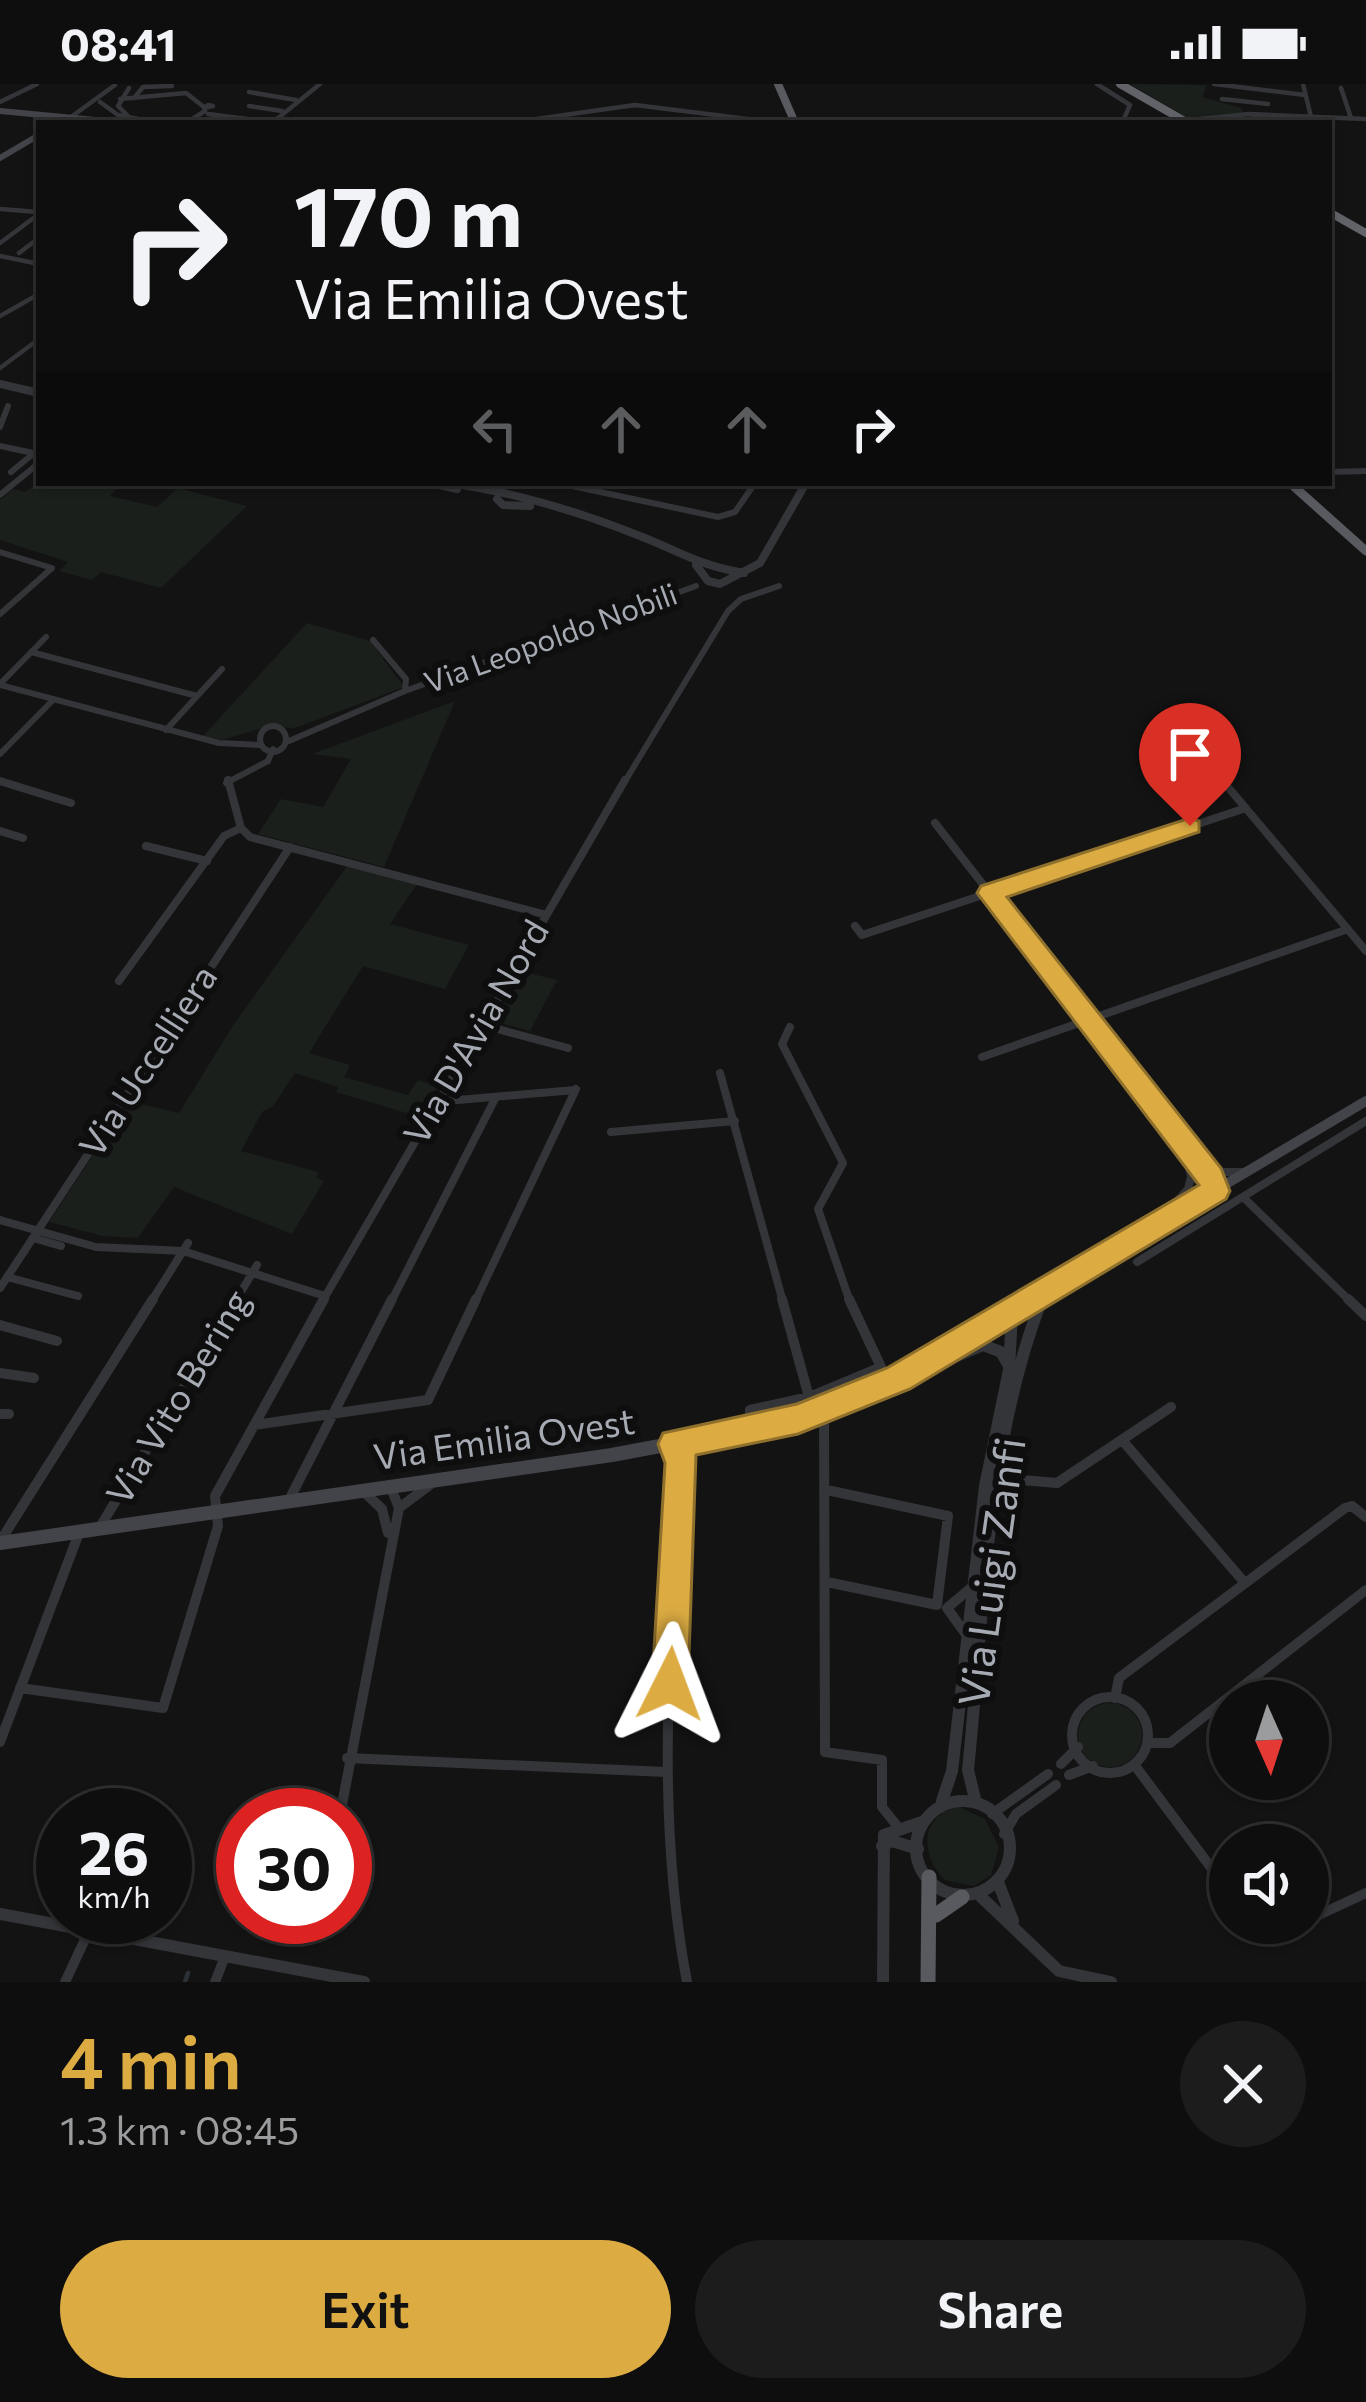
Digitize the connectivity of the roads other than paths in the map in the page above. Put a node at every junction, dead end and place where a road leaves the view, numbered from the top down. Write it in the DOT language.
graph roads {
  1 [pos="24,84"];
  2 [pos="320,84"];
  3 [pos="781,84"];
  4 [pos="1097,84"];
  5 [pos="1109,84"];
  6 [pos="1120,84"];
  7 [pos="1214,84"];
  8 [pos="1304,84"];
  9 [pos="34,85"];
  10 [pos="242,85"];
  11 [pos="172,86"];
  12 [pos="124,88"];
  13 [pos="1341,88"];
  14 [pos="1265,90"];
  15 [pos="1305,94"];
  16 [pos="134,98"];
  17 [pos="1222,99"];
  18 [pos="296,100"];
  19 [pos="0,102"];
  20 [pos="98,104"];
  21 [pos="1268,104"];
  22 [pos="249,106"];
  23 [pos="207,110"];
  24 [pos="0,113"];
  25 [pos="1267,114"];
  26 [pos="32,116"];
  27 [pos="1311,117"];
  28 [pos="1351,118"];
  29 [pos="1366,118"];
  30 [pos="273,119"];
  31 [pos="42,120"];
  32 [pos="71,120"];
  33 [pos="101,120"];
  34 [pos="128,120"];
  35 [pos="191,120"];
  36 [pos="528,120"];
  37 [pos="756,120"];
  38 [pos="797,120"];
  39 [pos="1123,120"];
  40 [pos="1170,120"];
  41 [pos="1185,120"];
  42 [pos="1208,120"];
  43 [pos="1249,120"];
  44 [pos="36,139"];
  45 [pos="36,139"];
  46 [pos="0,157"];
  47 [pos="0,208"];
  48 [pos="1332,210"];
  49 [pos="36,213"];
  50 [pos="36,215"];
  51 [pos="1366,230"];
  52 [pos="36,240"];
  53 [pos="0,243"];
  54 [pos="20,253"];
  55 [pos="2,259"];
  56 [pos="36,264"];
  57 [pos="36,298"];
  58 [pos="0,318"];
  59 [pos="36,341"];
  60 [pos="0,368"];
  61 [pos="0,382"];
  62 [pos="36,390"];
  63 [pos="8,406"];
  64 [pos="0,427"];
  65 [pos="0,446"];
  66 [pos="36,451"];
  67 [pos="36,452"];
  68 [pos="36,465"];
  69 [pos="0,469"];
  70 [pos="1366,471"];
  71 [pos="11,472"];
  72 [pos="1332,472"];
  73 [pos="24,475"];
  74 [pos="450,486"];
  75 [pos="466,486"];
  76 [pos="517,486"];
  77 [pos="585,486"];
  78 [pos="753,486"];
  79 [pos="804,486"];
  80 [pos="1297,486"];
  81 [pos="0,494"];
  82 [pos="509,495"];
  83 [pos="515,505"];
  84 [pos="588,519"];
  85 [pos="1366,547"];
  86 [pos="0,552"];
  87 [pos="710,576"];
  88 [pos="730,576"];
  89 [pos="779,586"];
  90 [pos="0,614"];
  91 [pos="46,637"];
  92 [pos="374,640"];
  93 [pos="31,652"];
  94 [pos="222,669"];
  95 [pos="0,685"];
  96 [pos="405,691"];
  97 [pos="197,696"];
  98 [pos="53,700"];
  99 [pos="166,730"];
  100 [pos="288,736"];
  101 [pos="258,742"];
  102 [pos="273,749"];
  103 [pos="0,754"];
  104 [pos="1211,767"];
  105 [pos="0,782"];
  106 [pos="71,803"];
  107 [pos="1246,808"];
  108 [pos="935,823"];
  109 [pos="241,829"];
  110 [pos="0,832"];
  111 [pos="23,838"];
  112 [pos="146,846"];
  113 [pos="290,847"];
  114 [pos="207,861"];
  115 [pos="990,893"];
  116 [pos="543,914"];
  117 [pos="855,926"];
  118 [pos="1348,929"];
  119 [pos="1366,951"];
  120 [pos="119,981"];
  121 [pos="1088,1019"];
  122 [pos="479,1024"];
  123 [pos="790,1027"];
  124 [pos="568,1048"];
  125 [pos="982,1057"];
  126 [pos="720,1073"];
  127 [pos="496,1097"];
  128 [pos="1366,1101"];
  129 [pos="435,1102"];
  130 [pos="735,1121"];
  131 [pos="1366,1121"];
  132 [pos="611,1132"];
  133 [pos="1180,1139"];
  134 [pos="1301,1141"];
  135 [pos="1315,1153"];
  136 [pos="1199,1161"];
  137 [pos="1250,1171"];
  138 [pos="1192,1176"];
  139 [pos="1216,1191"];
  140 [pos="1244,1198"];
  141 [pos="0,1220"];
  142 [pos="1155,1227"];
  143 [pos="35,1234"];
  144 [pos="61,1246"];
  145 [pos="185,1247"];
  146 [pos="1137,1262"];
  147 [pos="255,1269"];
  148 [pos="8,1277"];
  149 [pos="0,1288"];
  150 [pos="1044,1294"];
  151 [pos="78,1296"];
  152 [pos="325,1296"];
  153 [pos="1012,1313"];
  154 [pos="1366,1316"];
  155 [pos="0,1325"];
  156 [pos="1026,1340"];
  157 [pos="57,1342"];
  158 [pos="1010,1370"];
  159 [pos="0,1373"];
  160 [pos="34,1378"];
  161 [pos="898,1378"];
  162 [pos="809,1397"];
  163 [pos="1171,1407"];
  164 [pos="824,1411"];
  165 [pos="338,1412"];
  166 [pos="253,1426"];
  167 [pos="750,1431"];
  168 [pos="1122,1440"];
  169 [pos="675,1444"];
  170 [pos="1004,1460"];
  171 [pos="439,1479"];
  172 [pos="1022,1480"];
  173 [pos="390,1486"];
  174 [pos="362,1490"];
  175 [pos="827,1490"];
  176 [pos="997,1490"];
  177 [pos="288,1501"];
  178 [pos="382,1508"];
  179 [pos="399,1508"];
  180 [pos="215,1512"];
  181 [pos="1366,1517"];
  182 [pos="99,1529"];
  183 [pos="79,1532"];
  184 [pos="390,1540"];
  185 [pos="0,1542"];
  186 [pos="826,1582"];
  187 [pos="1244,1582"];
  188 [pos="973,1586"];
  189 [pos="1366,1590"];
  190 [pos="942,1607"];
  191 [pos="967,1636"];
  192 [pos="20,1688"];
  193 [pos="1115,1697"];
  194 [pos="0,1742"];
  195 [pos="1148,1743"];
  196 [pos="1078,1747"];
  197 [pos="347,1758"];
  198 [pos="1093,1766"];
  199 [pos="1136,1767"];
  200 [pos="665,1772"];
  201 [pos="343,1788"];
  202 [pos="942,1802"];
  203 [pos="976,1803"];
  204 [pos="992,1814"];
  205 [pos="922,1822"];
  206 [pos="898,1827"];
  207 [pos="1004,1834"];
  208 [pos="882,1846"];
  209 [pos="918,1850"];
  210 [pos="1209,1865"];
  211 [pos="929,1876"];
  212 [pos="998,1882"];
  213 [pos="1366,1893"];
  214 [pos="971,1896"];
  215 [pos="1329,1911"];
  216 [pos="0,1914"];
  217 [pos="936,1915"];
  218 [pos="36,1922"];
  219 [pos="1015,1926"];
  220 [pos="83,1944"];
  221 [pos="146,1944"];
  222 [pos="224,1959"];
  223 [pos="64,1982"];
  224 [pos="215,1982"];
  225 [pos="364,1982"];
  226 [pos="687,1982"];
  227 [pos="884,1982"];
  228 [pos="928,1982"];
  229 [pos="1112,1982"];
  1 -- 9 [label="street"];
  2 -- 18 [label="street"];
  3 -- 38 [label="highway"];
  4 -- 39 [label="street"];
  5 -- 40 [label="highway"];
  6 -- 41 [label="highway"];
  7 -- 14 [label="street"];
  8 -- 15 [label="street"];
  9 -- 19 [label="street"];
  10 -- 18 [label="street"];
  11 -- 16 [label="street"];
  12 -- 16 [label="street"];
  12 -- 20 [label="street"];
  12 -- 32 [label="street"];
  12 -- 34 [label="street"];
  13 -- 28 [label="street"];
  14 -- 15 [label="street"];
  14 -- 21 [label="street"];
  15 -- 27 [label="street"];
  16 -- 23 [label="street"];
  17 -- 21 [label="street"];
  18 -- 30 [label="street"];
  20 -- 32 [label="street"];
  20 -- 33 [label="street"];
  20 -- 34 [label="street"];
  21 -- 25 [label="street"];
  22 -- 30 [label="street"];
  23 -- 30 [label="street"];
  23 -- 35 [label="street"];
  24 -- 26 [label="main road"];
  24 -- 32 [label="main road"];
  25 -- 27 [label="street"];
  25 -- 42 [label="street"];
  25 -- 43 [label="street"];
  26 -- 31 [label="main road"];
  26 -- 32 [label="main road"];
  27 -- 28 [label="street"];
  28 -- 29 [label="street"];
  36 -- 37 [label="street"];
  44 -- 46 [label="main road"];
  45 -- 46 [label="street"];
  47 -- 49 [label="street"];
  48 -- 51 [label="highway"];
  50 -- 53 [label="street"];
  52 -- 54 [label="street"];
  55 -- 56 [label="street"];
  57 -- 58 [label="street"];
  59 -- 60 [label="street"];
  61 -- 62 [label="street"];
  63 -- 64 [label="street"];
  65 -- 66 [label="street"];
  67 -- 71 [label="street"];
  68 -- 73 [label="street"];
  69 -- 71 [label="street"];
  70 -- 72 [label="street"];
  71 -- 73 [label="street"];
  73 -- 81 [label="street"];
  74 -- 82 [label="street"];
  75 -- 82 [label="street"];
  76 -- 82 [label="street"];
  77 -- 78 [label="street"];
  79 -- 88 [label="street"];
  80 -- 85 [label="highway"];
  82 -- 83 [label="street"];
  82 -- 83 [label="street"];
  82 -- 84 [label="street"];
  83 -- 84 [label="street"];
  84 -- 87 [label="street"];
  86 -- 90 [label="street"];
  87 -- 88 [label="street"];
  87 -- 88 [label="street"];
  87 -- 96 [label="street, Via Leopoldo Nobili"];
  89 -- 116 [label="street, Via D'Avia Nord"];
  91 -- 93 [label="street"];
  92 -- 96 [label="street, Via Leopoldo Nobili"];
  93 -- 95 [label="street"];
  93 -- 97 [label="street"];
  94 -- 97 [label="street"];
  95 -- 98 [label="street"];
  96 -- 100 [label="street, Via Leopoldo Nobili"];
  97 -- 99 [label="street"];
  98 -- 99 [label="street"];
  98 -- 103 [label="street"];
  99 -- 101 [label="street"];
  100 -- 101 [label="street"];
  100 -- 102 [label="street"];
  101 -- 102 [label="street"];
  102 -- 109 [label="street"];
  104 -- 107 [label="street"];
  105 -- 106 [label="street"];
  107 -- 115 [label="street"];
  107 -- 118 [label="street"];
  108 -- 115 [label="street"];
  109 -- 113 [label="street"];
  109 -- 114 [label="street"];
  110 -- 111 [label="street"];
  112 -- 114 [label="street"];
  113 -- 116 [label="street"];
  113 -- 143 [label="street, Via Uccelliera"];
  114 -- 120 [label="street"];
  115 -- 117 [label="street"];
  115 -- 121 [label="street"];
  116 -- 122 [label="street, Via D'Avia Nord"];
  118 -- 119 [label="street"];
  118 -- 121 [label="street"];
  121 -- 125 [label="street"];
  121 -- 133 [label="street"];
  122 -- 124 [label="street"];
  122 -- 129 [label="street, Via D'Avia Nord"];
  123 -- 162 [label="street"];
  126 -- 130 [label="street"];
  127 -- 129 [label="street"];
  127 -- 165 [label="street"];
  127 -- 165 [label="street"];
  128 -- 134 [label="main road, Via Emilia Ovest"];
  129 -- 152 [label="street, Via D'Avia Nord"];
  130 -- 132 [label="street"];
  130 -- 162 [label="street"];
  131 -- 135 [label="street"];
  133 -- 136 [label="street"];
  133 -- 138 [label="street"];
  134 -- 135 [label="street"];
  134 -- 137 [label="main road, Via Emilia Ovest"];
  135 -- 140 [label="street"];
  136 -- 137 [label="street"];
  136 -- 139 [label="street"];
  137 -- 139 [label="main road, Via Emilia Ovest"];
  138 -- 139 [label="street"];
  138 -- 142 [label="street"];
  139 -- 142 [label="main road, Via Emilia Ovest"];
  140 -- 146 [label="street"];
  140 -- 154 [label="street"];
  141 -- 143 [label="street"];
  142 -- 150 [label="main road, Via Emilia Ovest"];
  143 -- 144 [label="street"];
  143 -- 145 [label="street"];
  143 -- 148 [label="street, Via Uccelliera"];
  145 -- 147 [label="street"];
  145 -- 185 [label="street"];
  147 -- 152 [label="street"];
  147 -- 182 [label="street, Via Vito Bering"];
  148 -- 149 [label="street, Via Uccelliera"];
  148 -- 151 [label="street"];
  150 -- 153 [label="main road, Via Emilia Ovest"];
  150 -- 156 [label="street, Via Luigi Zanfi"];
  152 -- 166 [label="street, Via D'Avia Nord"];
  153 -- 156 [label="street"];
  153 -- 158 [label="street, Via Luigi Zanfi"];
  153 -- 161 [label="main road, Via Emilia Ovest"];
  155 -- 157 [label="street"];
  156 -- 170 [label="street, Via Luigi Zanfi"];
  158 -- 161 [label="street"];
  158 -- 188 [label="street, Via Luigi Zanfi"];
  159 -- 160 [label="street"];
  161 -- 164 [label="main road, Via Emilia Ovest"];
  162 -- 167 [label="street"];
  163 -- 168 [label="street"];
  164 -- 167 [label="main road, Via Emilia Ovest"];
  164 -- 175 [label="street"];
  165 -- 166 [label="street"];
  165 -- 177 [label="street"];
  166 -- 180 [label="street, Via D'Avia Nord"];
  167 -- 169 [label="main road, Via Emilia Ovest"];
  168 -- 172 [label="street"];
  168 -- 187 [label="street"];
  169 -- 171 [label="main road, Via Emilia Ovest"];
  169 -- 200 [label="street"];
  170 -- 172 [label="street"];
  170 -- 176 [label="street, Via Luigi Zanfi"];
  171 -- 173 [label="main road, Via Emilia Ovest"];
  171 -- 179 [label="street"];
  172 -- 176 [label="street"];
  173 -- 174 [label="main road, Via Emilia Ovest"];
  173 -- 178 [label="street"];
  173 -- 179 [label="street"];
  174 -- 177 [label="main road, Via Emilia Ovest"];
  174 -- 178 [label="street"];
  175 -- 186 [label="street"];
  175 -- 190 [label="street"];
  176 -- 203 [label="street, Via Luigi Zanfi"];
  177 -- 180 [label="main road, Via Emilia Ovest"];
  178 -- 184 [label="street"];
  179 -- 184 [label="street"];
  180 -- 182 [label="main road, Via Emilia Ovest"];
  180 -- 192 [label="street, Via D'Avia Nord"];
  181 -- 187 [label="street"];
  182 -- 183 [label="main road, Via Emilia Ovest"];
  183 -- 185 [label="main road, Via Emilia Ovest"];
  183 -- 192 [label="street"];
  184 -- 197 [label="street"];
  186 -- 190 [label="street"];
  186 -- 206 [label="street"];
  187 -- 193 [label="street"];
  188 -- 190 [label="street"];
  188 -- 191 [label="street, Via Luigi Zanfi"];
  189 -- 195 [label="street"];
  190 -- 191 [label="street"];
  191 -- 202 [label="street, Via Luigi Zanfi"];
  192 -- 194 [label="street"];
  193 -- 195 [label="street"];
  193 -- 196 [label="street"];
  195 -- 199 [label="street"];
  196 -- 198 [label="street"];
  196 -- 198 [label="street"];
  197 -- 200 [label="street"];
  197 -- 201 [label="street"];
  198 -- 199 [label="street"];
  199 -- 210 [label="street"];
  200 -- 226 [label="street"];
  202 -- 203 [label="street"];
  202 -- 205 [label="street"];
  203 -- 204 [label="street"];
  204 -- 207 [label="street"];
  204 -- 207 [label="street"];
  205 -- 206 [label="street"];
  205 -- 209 [label="street"];
  206 -- 208 [label="street"];
  207 -- 212 [label="street"];
  208 -- 209 [label="street"];
  208 -- 227 [label="street"];
  209 -- 211 [label="street"];
  211 -- 214 [label="street"];
  211 -- 217 [label="highway"];
  212 -- 214 [label="street"];
  212 -- 219 [label="street"];
  213 -- 215 [label="street"];
  214 -- 217 [label="highway"];
  214 -- 219 [label="street"];
  216 -- 218 [label="street"];
  217 -- 228 [label="highway"];
  219 -- 229 [label="street"];
  220 -- 223 [label="street"];
  221 -- 222 [label="street"];
  222 -- 224 [label="street"];
  222 -- 225 [label="street"];
}
